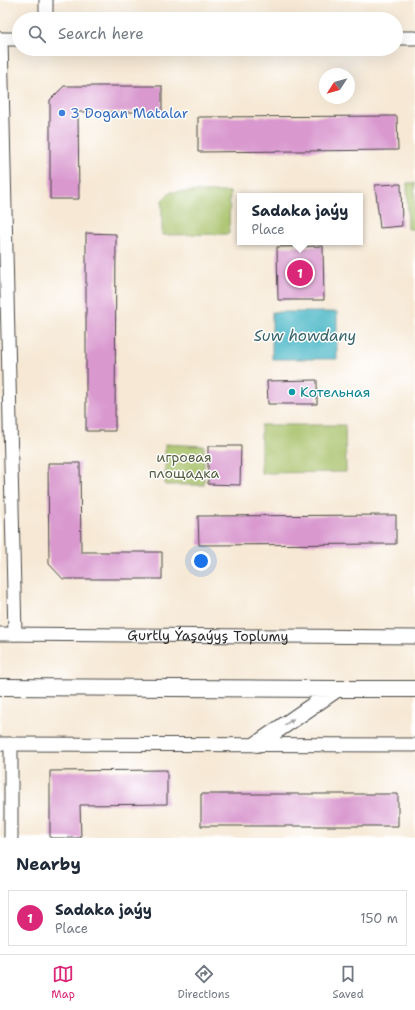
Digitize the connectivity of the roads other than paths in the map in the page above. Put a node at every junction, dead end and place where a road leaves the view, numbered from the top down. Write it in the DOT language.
graph roads {
  1 [pos="46,0"];
  2 [pos="46,12"];
  3 [pos="403,38"];
  4 [pos="415,38"];
  5 [pos="1,39"];
  6 [pos="12,39"];
  7 [pos="0,634"];
  8 [pos="15,634"];
  9 [pos="415,637"];
  10 [pos="0,687"];
  11 [pos="338,689"];
  12 [pos="415,689"];
  13 [pos="6,744"];
  14 [pos="256,744"];
  15 [pos="415,744"];
  16 [pos="11,838"];
  1 -- 2 [label="street"];
  3 -- 4 [label="street"];
  5 -- 6 [label="street"];
  5 -- 8 [label="street"];
  7 -- 8 [label="street, Gurtly Ýaşaýyş Toplumy"];
  8 -- 9 [label="street, Gurtly Ýaşaýyş Toplumy"];
  10 -- 11 [label="street"];
  11 -- 12 [label="street"];
  14 -- 11 [label="street, one-way"];
  13 -- 14 [label="street"];
  13 -- 16 [label="street"];
  14 -- 15 [label="street"];
}
